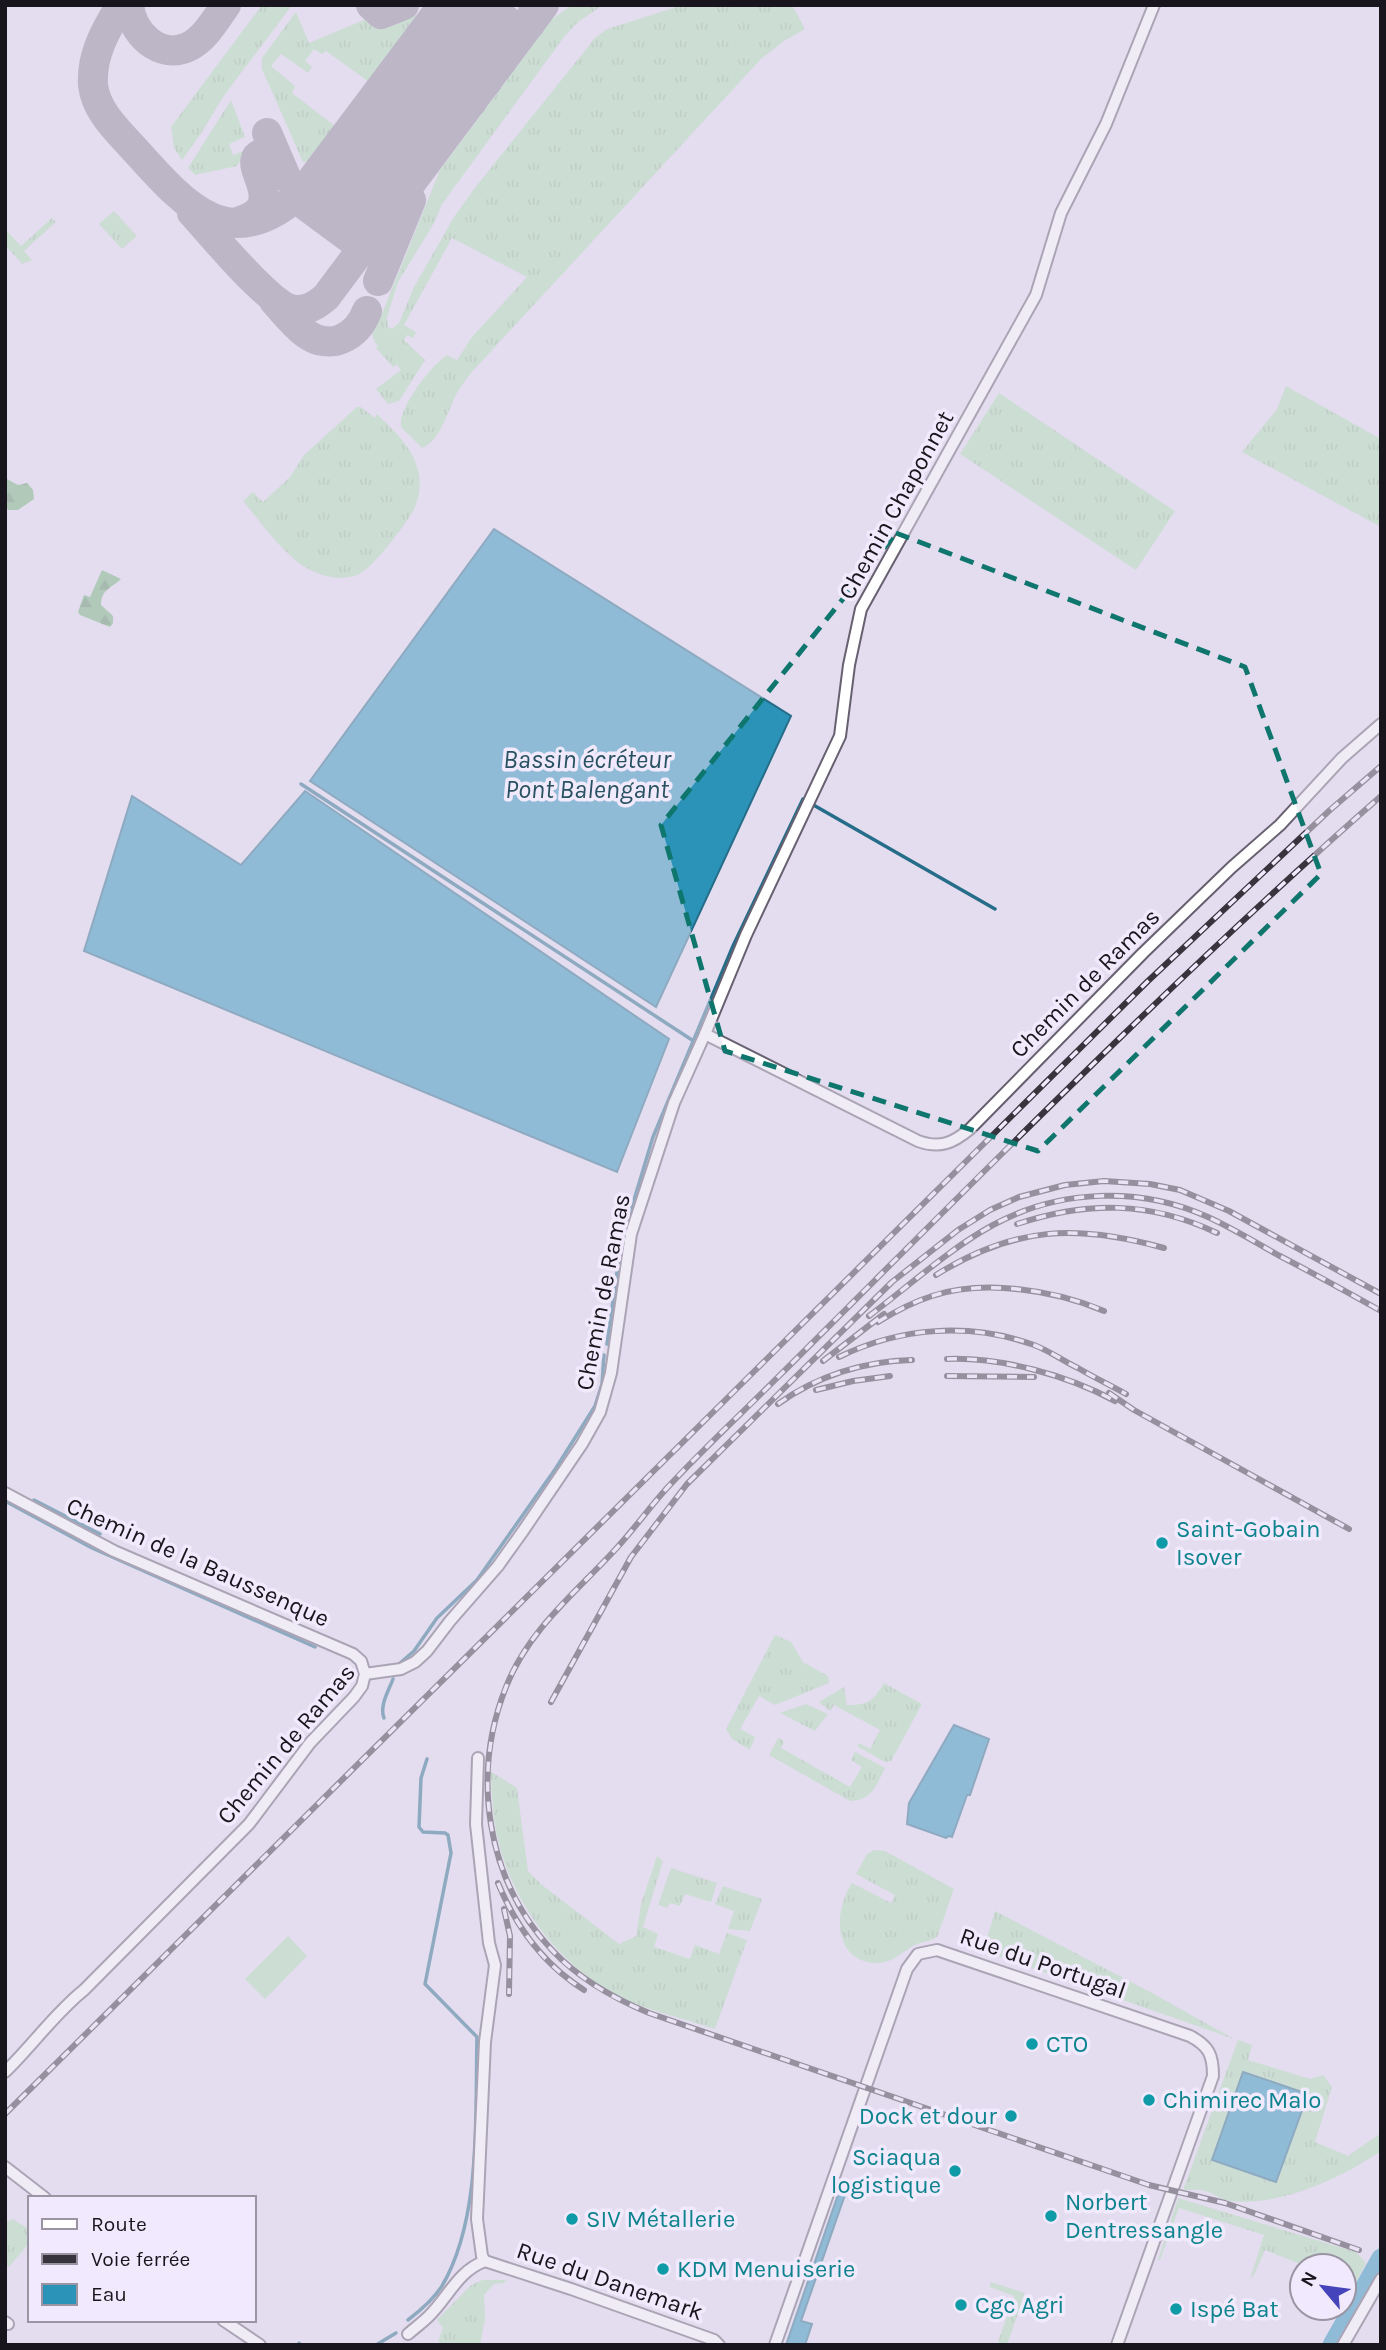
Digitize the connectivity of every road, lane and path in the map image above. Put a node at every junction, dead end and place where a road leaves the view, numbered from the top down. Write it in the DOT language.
graph roads {
  1 [pos="1154,5"];
  2 [pos="1381,724"];
  3 [pos="705,1034"];
  4 [pos="5,1493"];
  5 [pos="365,1674"];
  6 [pos="478,1758"];
  7 [pos="5,2072"];
  8 [pos="5,2167"];
  9 [pos="42,2196"];
  10 [pos="485,2261"];
  11 [pos="1381,2279"];
  12 [pos="226,2322"];
  13 [pos="408,2334"];
  14 [pos="260,2345"];
  15 [pos="719,2345"];
  16 [pos="775,2345"];
  17 [pos="1117,2345"];
  18 [pos="1343,2345"];
  1 -- 3 [label="street, Chemin Chaponnet"];
  2 -- 3 [label="street, Chemin de Ramas"];
  3 -- 5 [label="street, Chemin de Ramas"];
  4 -- 5 [label="street, Chemin de la Baussenque"];
  5 -- 7 [label="street, Chemin de Ramas"];
  6 -- 10 [label="street"];
  8 -- 9 [label="street"];
  10 -- 13 [label="street"];
  10 -- 15 [label="street, Rue du Danemark"];
  11 -- 18 [label="street"];
  12 -- 14 [label="street"];
  16 -- 17 [label="street, Rue du Portugal"];
}
